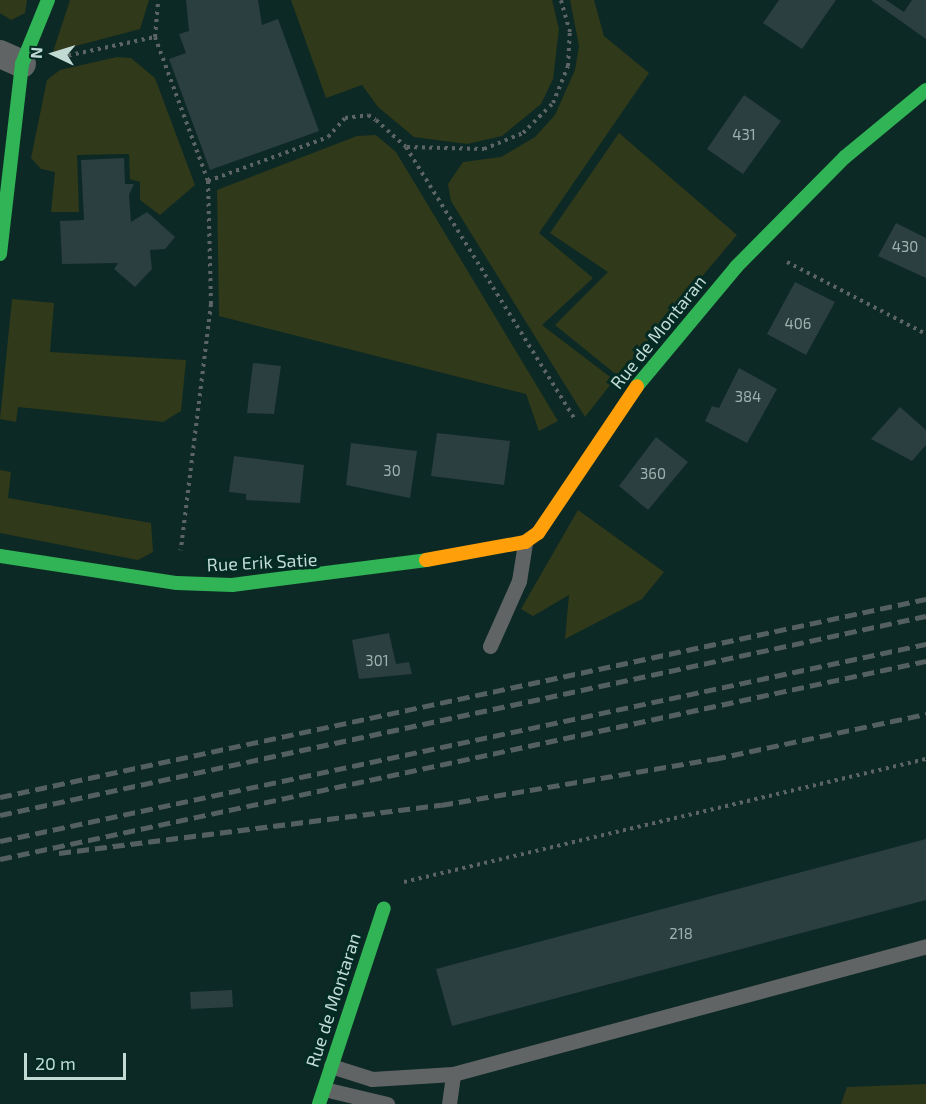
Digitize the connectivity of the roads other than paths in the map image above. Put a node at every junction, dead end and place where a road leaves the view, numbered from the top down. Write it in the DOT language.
graph roads {
  1 [pos="48,0"];
  2 [pos="11,59"];
  3 [pos="926,90"];
  4 [pos="0,254"];
  5 [pos="525,542"];
  6 [pos="0,556"];
  7 [pos="490,646"];
  8 [pos="384,908"];
  9 [pos="926,946"];
  10 [pos="331,1066"];
  11 [pos="453,1074"];
  12 [pos="324,1089"];
  13 [pos="319,1104"];
  14 [pos="387,1104"];
  15 [pos="449,1104"];
  1 -- 2 [label="street"];
  2 -- 4 [label="street"];
  3 -- 5 [label="street, Rue de Montaran"];
  5 -- 6 [label="street, Rue Erik Satie"];
  5 -- 7 [label="lane"];
  8 -- 10 [label="street, Rue de Montaran"];
  9 -- 11 [label="lane"];
  10 -- 11 [label="lane"];
  10 -- 12 [label="street, Rue de Montaran"];
  11 -- 15 [label="lane"];
  12 -- 13 [label="street, Rue de Montaran"];
  12 -- 14 [label="lane"];
}
